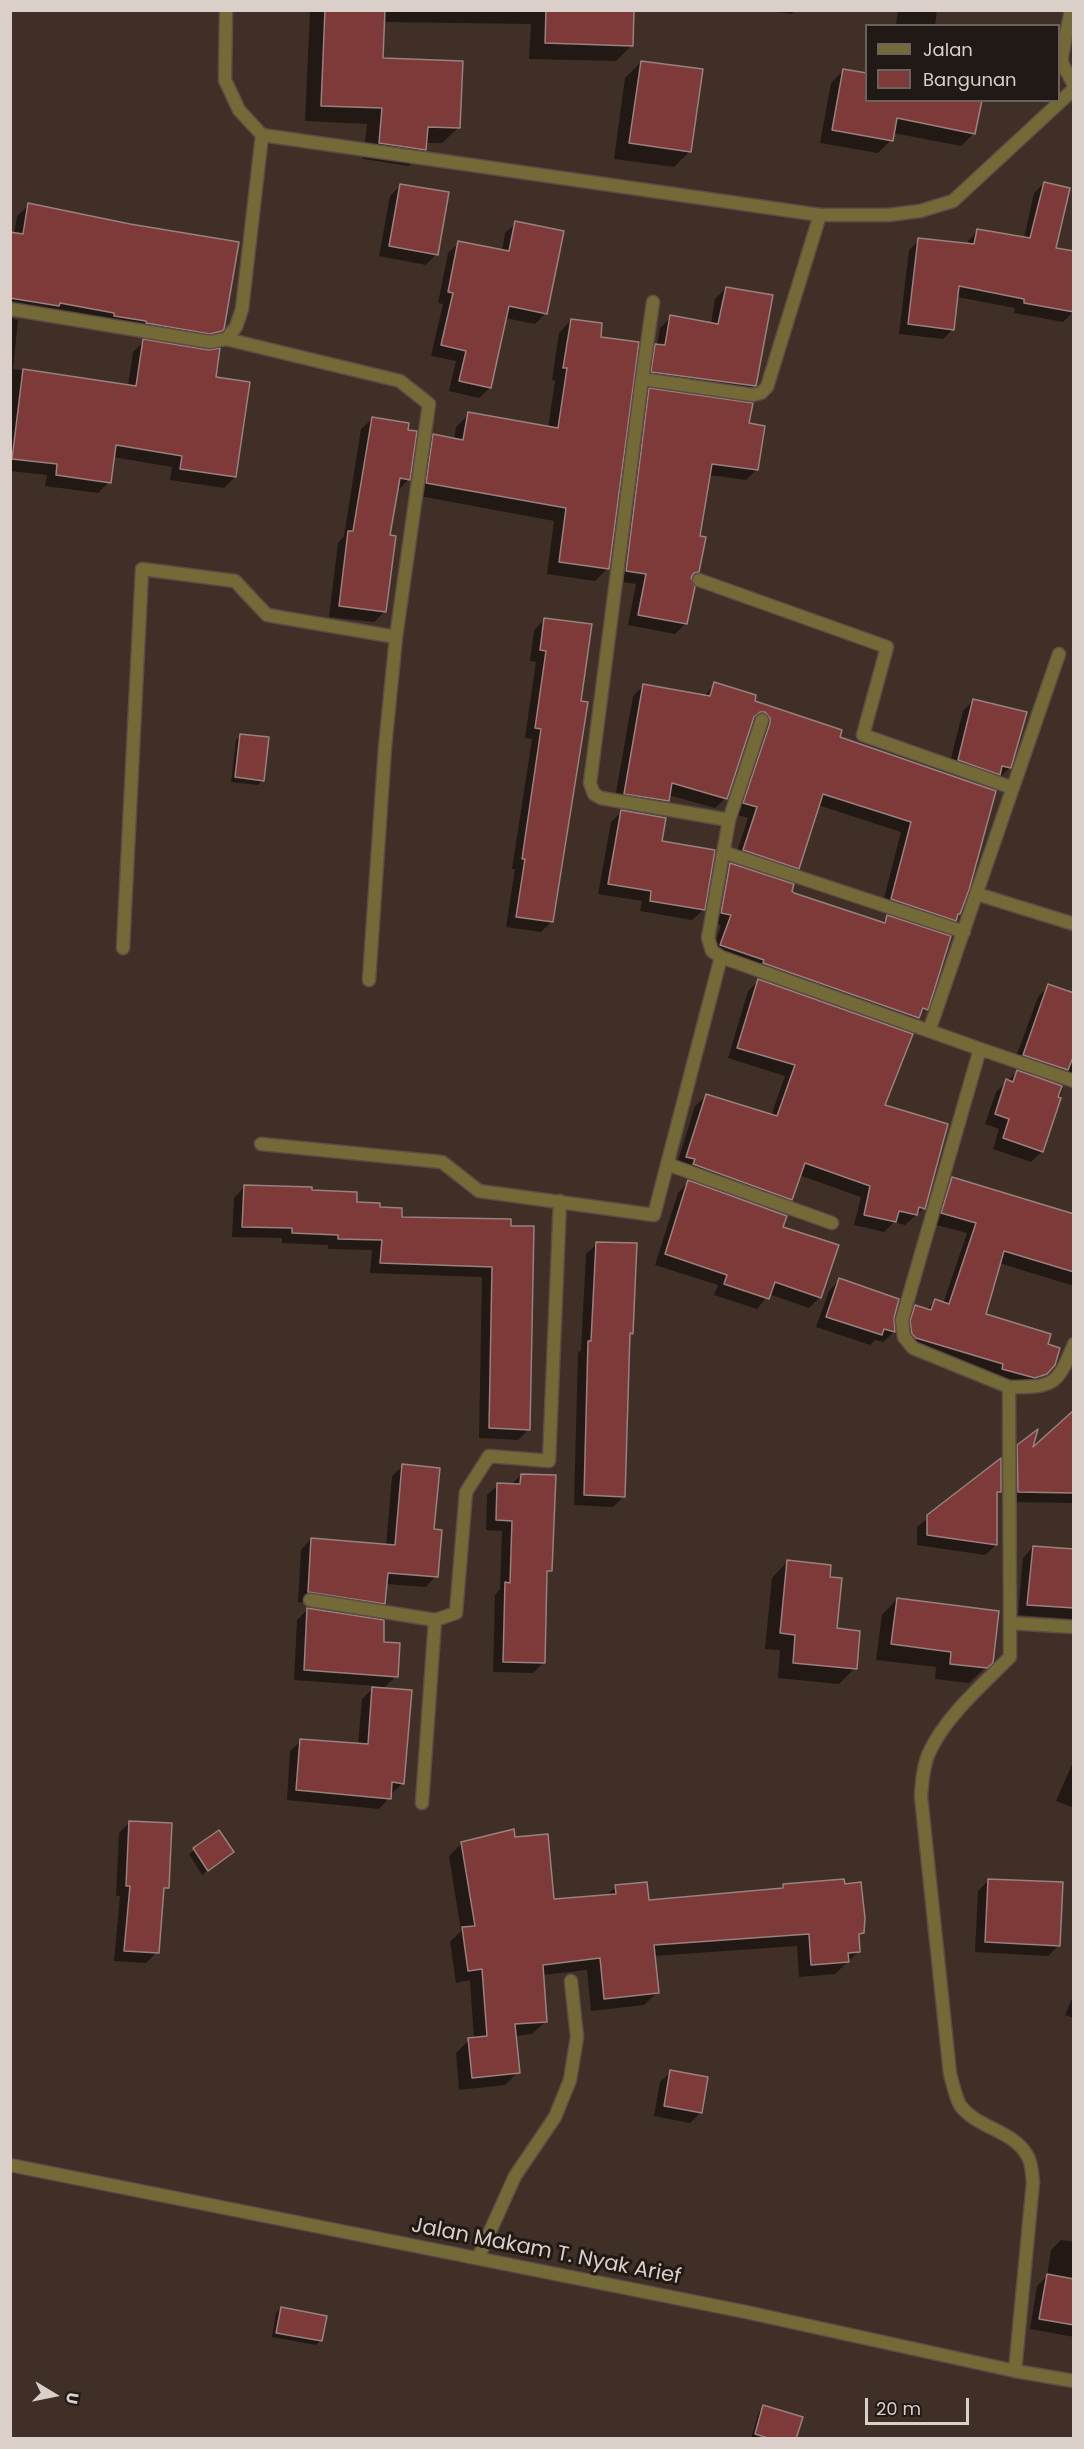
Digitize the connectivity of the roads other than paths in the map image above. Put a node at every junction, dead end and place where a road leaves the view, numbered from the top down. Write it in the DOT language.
graph roads {
  1 [pos="226,10"];
  2 [pos="1071,10"];
  3 [pos="1074,87"];
  4 [pos="1060,100"];
  5 [pos="1058,102"];
  6 [pos="262,135"];
  7 [pos="820,216"];
  8 [pos="653,302"];
  9 [pos="10,309"];
  10 [pos="226,339"];
  11 [pos="642,379"];
  12 [pos="699,580"];
  13 [pos="396,637"];
  14 [pos="1059,654"];
  15 [pos="762,720"];
  16 [pos="1013,788"];
  17 [pos="729,820"];
  18 [pos="723,852"];
  19 [pos="976,894"];
  20 [pos="1074,924"];
  21 [pos="964,932"];
  22 [pos="123,948"];
  23 [pos="720,957"];
  24 [pos="369,980"];
  25 [pos="929,1031"];
  26 [pos="980,1049"];
  27 [pos="1074,1082"];
  28 [pos="261,1144"];
  29 [pos="667,1164"];
  30 [pos="560,1202"];
  31 [pos="832,1223"];
  32 [pos="1074,1344"];
  33 [pos="1009,1387"];
  34 [pos="310,1600"];
  35 [pos="435,1620"];
  36 [pos="1010,1623"];
  37 [pos="1074,1627"];
  38 [pos="422,1803"];
  39 [pos="571,1981"];
  40 [pos="10,2165"];
  41 [pos="478,2258"];
  42 [pos="1015,2371"];
  43 [pos="1074,2381"];
  1 -- 6 [label="street"];
  2 -- 3 [label="street"];
  3 -- 4 [label="street"];
  5 -- 7 [label="street"];
  6 -- 7 [label="street"];
  6 -- 10 [label="street"];
  7 -- 11 [label="street"];
  8 -- 11 [label="street"];
  9 -- 10 [label="street"];
  10 -- 13 [label="street"];
  11 -- 17 [label="street"];
  12 -- 16 [label="street"];
  13 -- 22 [label="street"];
  13 -- 24 [label="street"];
  14 -- 16 [label="street"];
  15 -- 17 [label="street"];
  16 -- 19 [label="street"];
  17 -- 18 [label="street"];
  18 -- 21 [label="street"];
  18 -- 23 [label="street"];
  19 -- 20 [label="street"];
  19 -- 21 [label="street"];
  21 -- 25 [label="street"];
  23 -- 25 [label="street"];
  23 -- 29 [label="street"];
  25 -- 26 [label="street"];
  26 -- 27 [label="street"];
  26 -- 33 [label="street"];
  28 -- 30 [label="street"];
  29 -- 30 [label="street"];
  29 -- 31 [label="street"];
  30 -- 35 [label="street"];
  32 -- 33 [label="street"];
  33 -- 36 [label="street"];
  34 -- 35 [label="street"];
  35 -- 38 [label="street"];
  36 -- 37 [label="street"];
  36 -- 42 [label="street"];
  39 -- 41 [label="street"];
  40 -- 41 [label="street, Jalan Makam T. Nyak Arief"];
  41 -- 42 [label="street, Jalan Makam T. Nyak Arief"];
  42 -- 43 [label="street, Jalan Makam T. Nyak Arief"];
}
